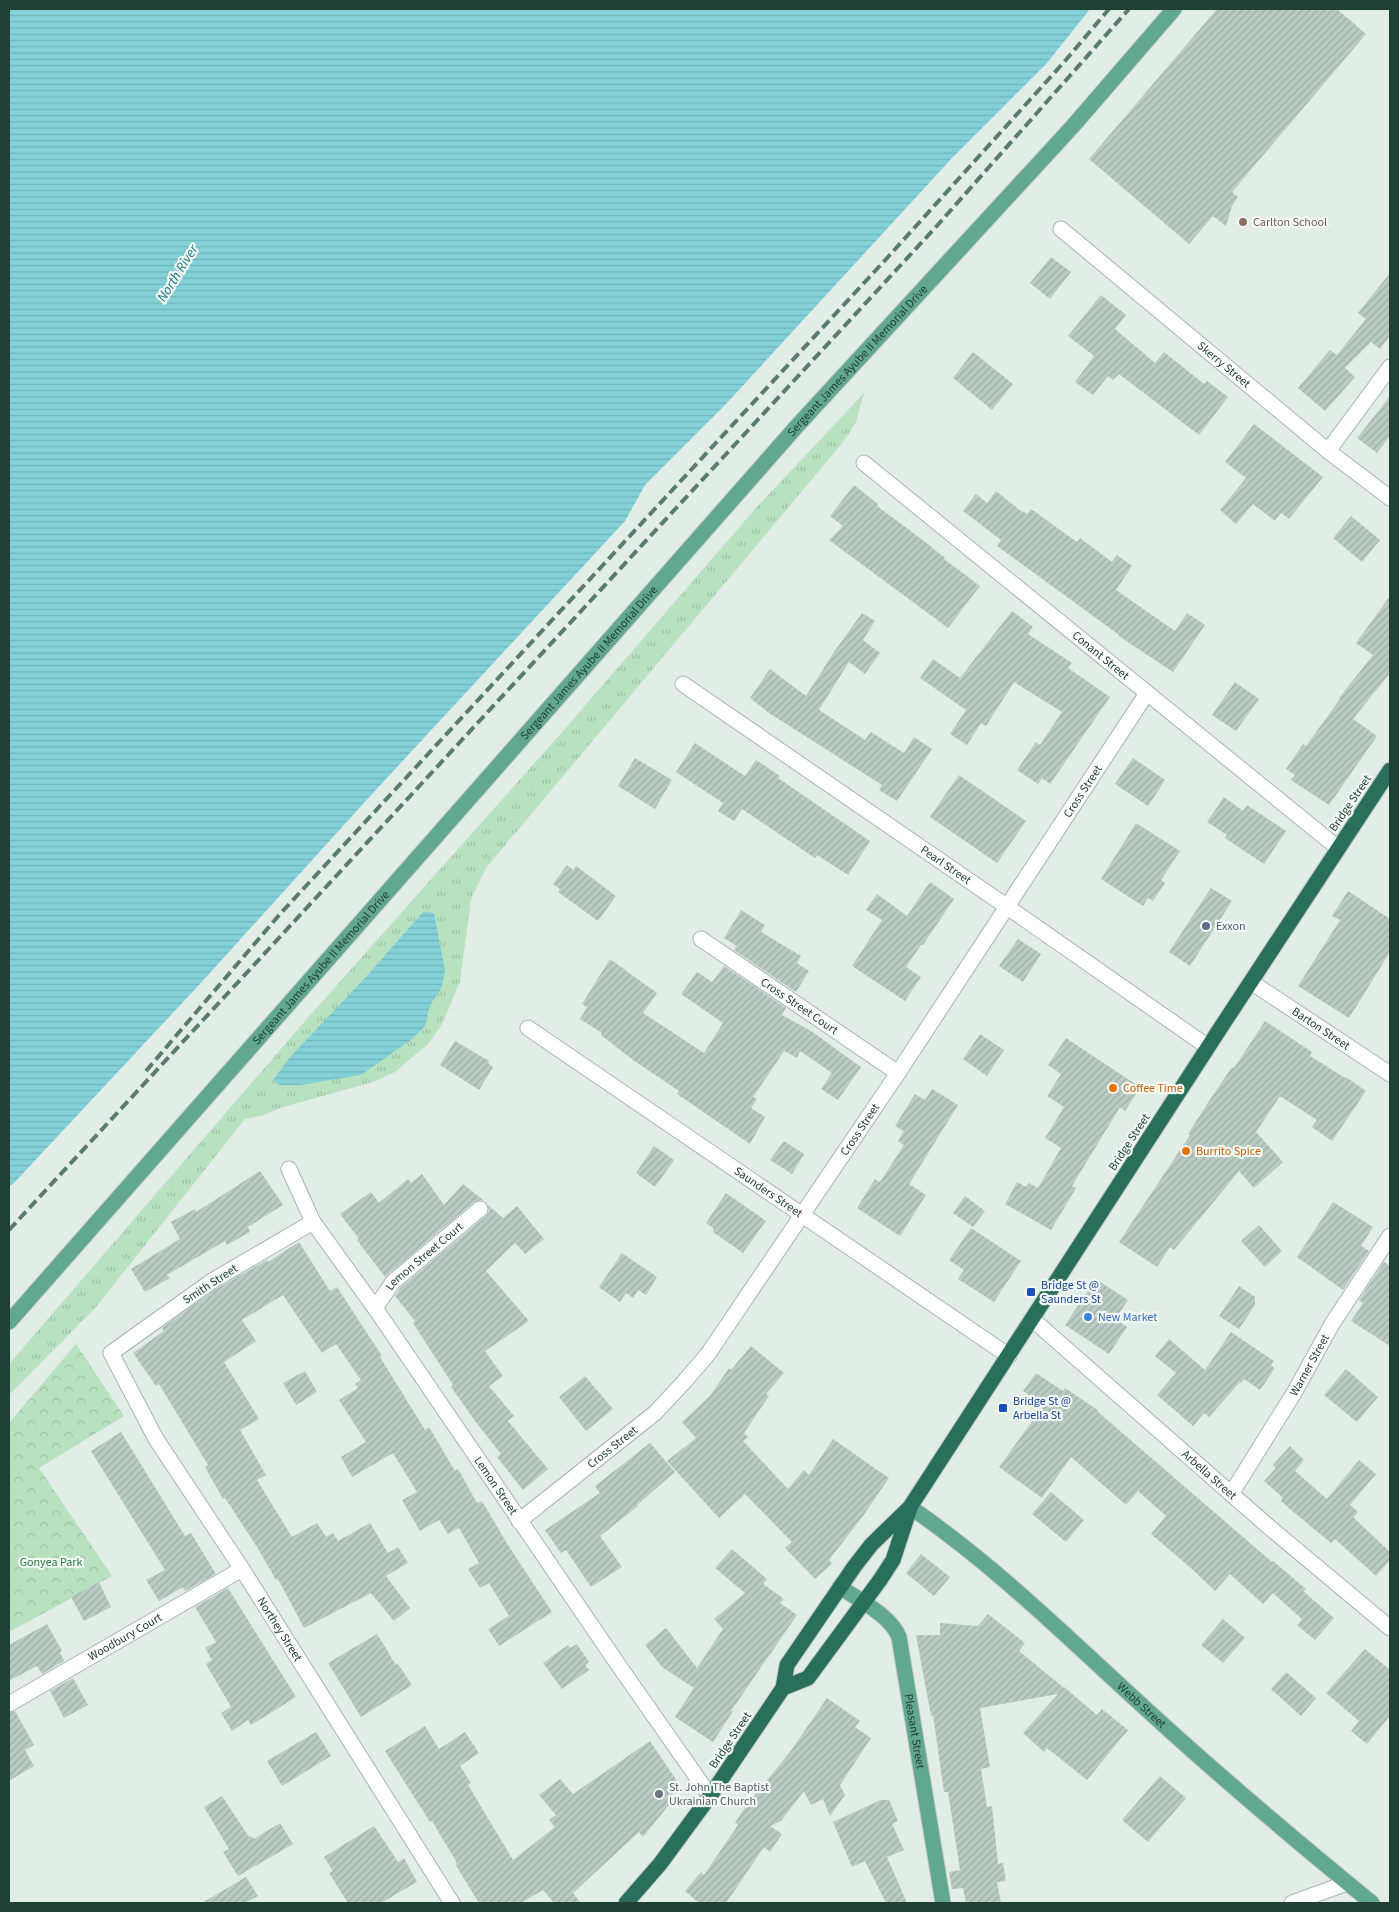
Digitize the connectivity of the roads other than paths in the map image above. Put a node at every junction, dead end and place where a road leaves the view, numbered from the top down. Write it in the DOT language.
graph roads {
  1 [pos="1174,9"];
  2 [pos="1061,229"];
  3 [pos="1390,368"];
  4 [pos="1328,451"];
  5 [pos="864,463"];
  6 [pos="1390,498"];
  7 [pos="683,684"];
  8 [pos="1147,693"];
  9 [pos="1390,770"];
  10 [pos="1338,848"];
  11 [pos="1006,906"];
  12 [pos="701,939"];
  13 [pos="1251,982"];
  14 [pos="528,1028"];
  15 [pos="1208,1047"];
  16 [pos="898,1073"];
  17 [pos="1390,1074"];
  18 [pos="289,1169"];
  19 [pos="480,1209"];
  20 [pos="802,1216"];
  21 [pos="313,1222"];
  22 [pos="1390,1236"];
  23 [pos="375,1308"];
  24 [pos="1032,1319"];
  25 [pos="9,1322"];
  26 [pos="111,1353"];
  27 [pos="1009,1356"];
  28 [pos="1231,1494"];
  29 [pos="910,1507"];
  30 [pos="519,1521"];
  31 [pos="242,1569"];
  32 [pos="840,1587"];
  33 [pos="863,1603"];
  34 [pos="1390,1628"];
  35 [pos="783,1688"];
  36 [pos="9,1704"];
  37 [pos="710,1796"];
  38 [pos="1348,1883"];
  39 [pos="452,1903"];
  40 [pos="626,1903"];
  41 [pos="944,1903"];
  42 [pos="1292,1903"];
  43 [pos="1372,1903"];
  1 -- 25 [label="main road, Sergeant James Ayube II Memorial Drive"];
  2 -- 4 [label="street, Skerry Street"];
  3 -- 4 [label="street"];
  4 -- 6 [label="street, Skerry Street"];
  5 -- 8 [label="street, Conant Street"];
  7 -- 11 [label="street, Pearl Street"];
  8 -- 10 [label="street, Conant Street"];
  8 -- 11 [label="street, Cross Street"];
  9 -- 10 [label="highway, Bridge Street"];
  10 -- 13 [label="highway, Bridge Street"];
  11 -- 15 [label="street, Pearl Street"];
  11 -- 16 [label="street, Cross Street"];
  12 -- 16 [label="street, Cross Street Court"];
  13 -- 15 [label="highway, Bridge Street"];
  13 -- 17 [label="street, Barton Street"];
  14 -- 20 [label="street, Saunders Street"];
  15 -- 24 [label="highway, Bridge Street"];
  16 -- 20 [label="street, Cross Street"];
  18 -- 21 [label="street, Lemon Street"];
  19 -- 23 [label="street, Lemon Street Court"];
  20 -- 27 [label="street, Saunders Street"];
  20 -- 30 [label="street, Cross Street"];
  21 -- 23 [label="street, Lemon Street"];
  21 -- 26 [label="street, Smith Street"];
  22 -- 28 [label="street, Warner Street"];
  23 -- 30 [label="street, Lemon Street"];
  24 -- 27 [label="highway, Bridge Street"];
  24 -- 28 [label="street, Arbella Street"];
  26 -- 31 [label="street, Northey Street"];
  27 -- 29 [label="highway, Bridge Street"];
  28 -- 34 [label="street, Arbella Street"];
  29 -- 32 [label="highway, Bridge Street"];
  29 -- 33 [label="highway, Bridge Street"];
  29 -- 38 [label="main road, Webb Street"];
  30 -- 37 [label="street, Lemon Street"];
  31 -- 36 [label="street, Woodbury Court"];
  31 -- 39 [label="street, Northey Street"];
  32 -- 33 [label="main road, Pleasant Street"];
  32 -- 35 [label="highway, Bridge Street"];
  33 -- 35 [label="highway, Bridge Street"];
  33 -- 41 [label="main road, Pleasant Street"];
  35 -- 37 [label="highway, Bridge Street"];
  37 -- 40 [label="highway, Bridge Street"];
  38 -- 42 [label="street"];
  38 -- 43 [label="main road, Webb Street"];
}
